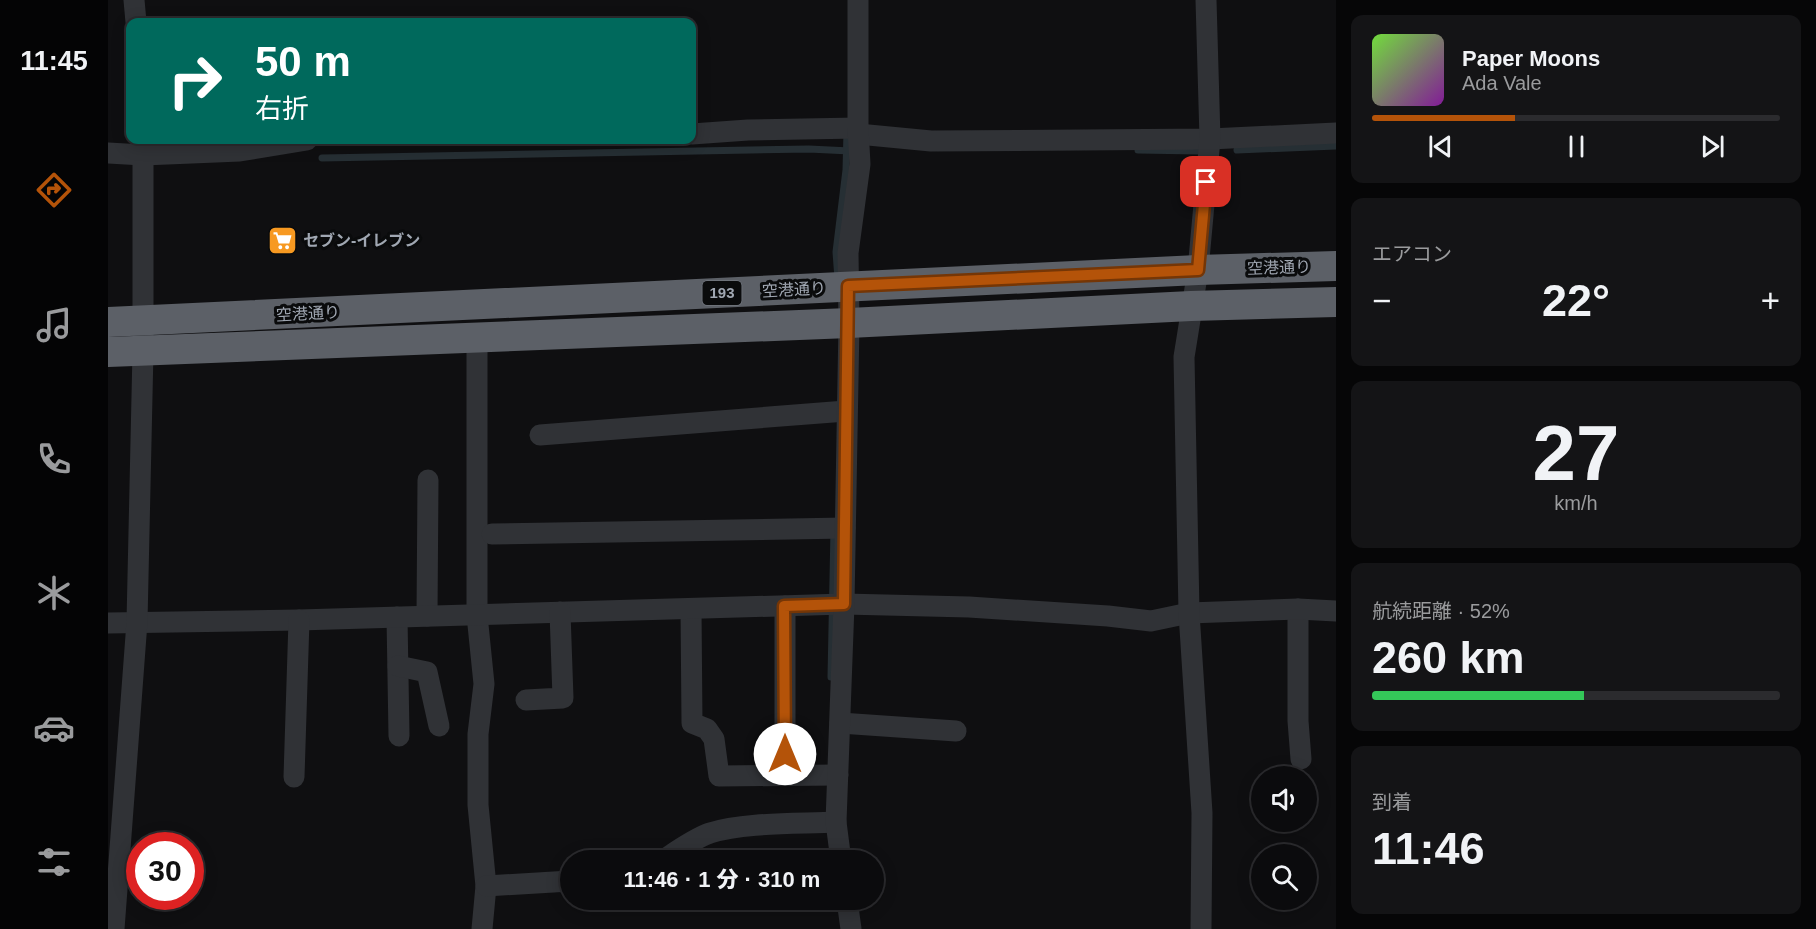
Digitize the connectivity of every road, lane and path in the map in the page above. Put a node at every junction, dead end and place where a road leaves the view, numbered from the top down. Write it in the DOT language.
graph roads {
  1 [pos="134,0"];
  2 [pos="858,0"];
  3 [pos="1206,0"];
  4 [pos="136,18"];
  5 [pos="858,131"];
  6 [pos="696,134"];
  7 [pos="1336,134"];
  8 [pos="1210,139"];
  9 [pos="283,144"];
  10 [pos="143,147"];
  11 [pos="108,153"];
  12 [pos="1336,266"];
  13 [pos="1198,270"];
  14 [pos="848,286"];
  15 [pos="1336,302"];
  16 [pos="1191,306"];
  17 [pos="143,321"];
  18 [pos="108,322"];
  19 [pos="849,322"];
  20 [pos="477,338"];
  21 [pos="143,351"];
  22 [pos="108,352"];
  23 [pos="846,411"];
  24 [pos="540,435"];
  25 [pos="428,480"];
  26 [pos="845,528"];
  27 [pos="492,534"];
  28 [pos="844,604"];
  29 [pos="784,606"];
  30 [pos="691,609"];
  31 [pos="1298,609"];
  32 [pos="1336,611"];
  33 [pos="560,612"];
  34 [pos="1189,613"];
  35 [pos="477,615"];
  36 [pos="426,616"];
  37 [pos="397,617"];
  38 [pos="299,620"];
  39 [pos="137,622"];
  40 [pos="108,623"];
  41 [pos="398,666"];
  42 [pos="526,700"];
  43 [pos="840,723"];
  44 [pos="439,726"];
  45 [pos="956,731"];
  46 [pos="399,736"];
  47 [pos="1300,759"];
  48 [pos="785,775"];
  49 [pos="838,775"];
  50 [pos="294,777"];
  51 [pos="836,822"];
  52 [pos="679,850"];
  53 [pos="840,850"];
  54 [pos="560,882"];
  55 [pos="486,886"];
  56 [pos="848,910"];
  57 [pos="114,929"];
  58 [pos="482,929"];
  59 [pos="851,929"];
  60 [pos="1201,929"];
  1 -- 4 [label="street"];
  2 -- 5 [label="street"];
  3 -- 8 [label="street"];
  5 -- 6 [label="street"];
  5 -- 8 [label="street"];
  5 -- 14 [label="street"];
  7 -- 8 [label="street"];
  8 -- 13 [label="street"];
  9 -- 10 [label="street"];
  10 -- 11 [label="street"];
  10 -- 17 [label="street"];
  12 -- 13 [label="highway, 空港通り / 193"];
  13 -- 14 [label="highway, 空港通り / 193"];
  13 -- 16 [label="street"];
  14 -- 17 [label="highway, 空港通り / 193"];
  14 -- 19 [label="street"];
  15 -- 16 [label="highway, 空港通り / 193"];
  16 -- 19 [label="highway, 空港通り / 193"];
  16 -- 34 [label="street"];
  17 -- 18 [label="highway, 空港通り / 193"];
  17 -- 21 [label="street"];
  19 -- 20 [label="highway, 空港通り / 193"];
  19 -- 23 [label="street"];
  20 -- 21 [label="highway, 空港通り / 193"];
  20 -- 35 [label="street"];
  21 -- 22 [label="highway, 空港通り / 193"];
  21 -- 39 [label="street"];
  23 -- 24 [label="street"];
  23 -- 26 [label="street"];
  25 -- 36 [label="street"];
  26 -- 27 [label="street"];
  26 -- 28 [label="street"];
  28 -- 29 [label="street"];
  28 -- 34 [label="street"];
  28 -- 43 [label="street"];
  29 -- 30 [label="street"];
  29 -- 48 [label="street"];
  30 -- 33 [label="street"];
  30 -- 48 [label="street"];
  31 -- 32 [label="street"];
  31 -- 34 [label="street"];
  31 -- 47 [label="street"];
  33 -- 35 [label="street"];
  33 -- 42 [label="street"];
  34 -- 60 [label="street"];
  35 -- 36 [label="street"];
  35 -- 55 [label="street"];
  36 -- 37 [label="street"];
  37 -- 38 [label="street"];
  37 -- 41 [label="street"];
  38 -- 39 [label="street"];
  38 -- 50 [label="street"];
  39 -- 40 [label="street"];
  39 -- 57 [label="street"];
  41 -- 44 [label="street"];
  41 -- 46 [label="street"];
  43 -- 45 [label="street"];
  43 -- 49 [label="street"];
  48 -- 49 [label="street"];
  49 -- 51 [label="street"];
  51 -- 52 [label="street"];
  51 -- 53 [label="street"];
  54 -- 55 [label="street"];
  55 -- 58 [label="street"];
  56 -- 59 [label="street"];
}
